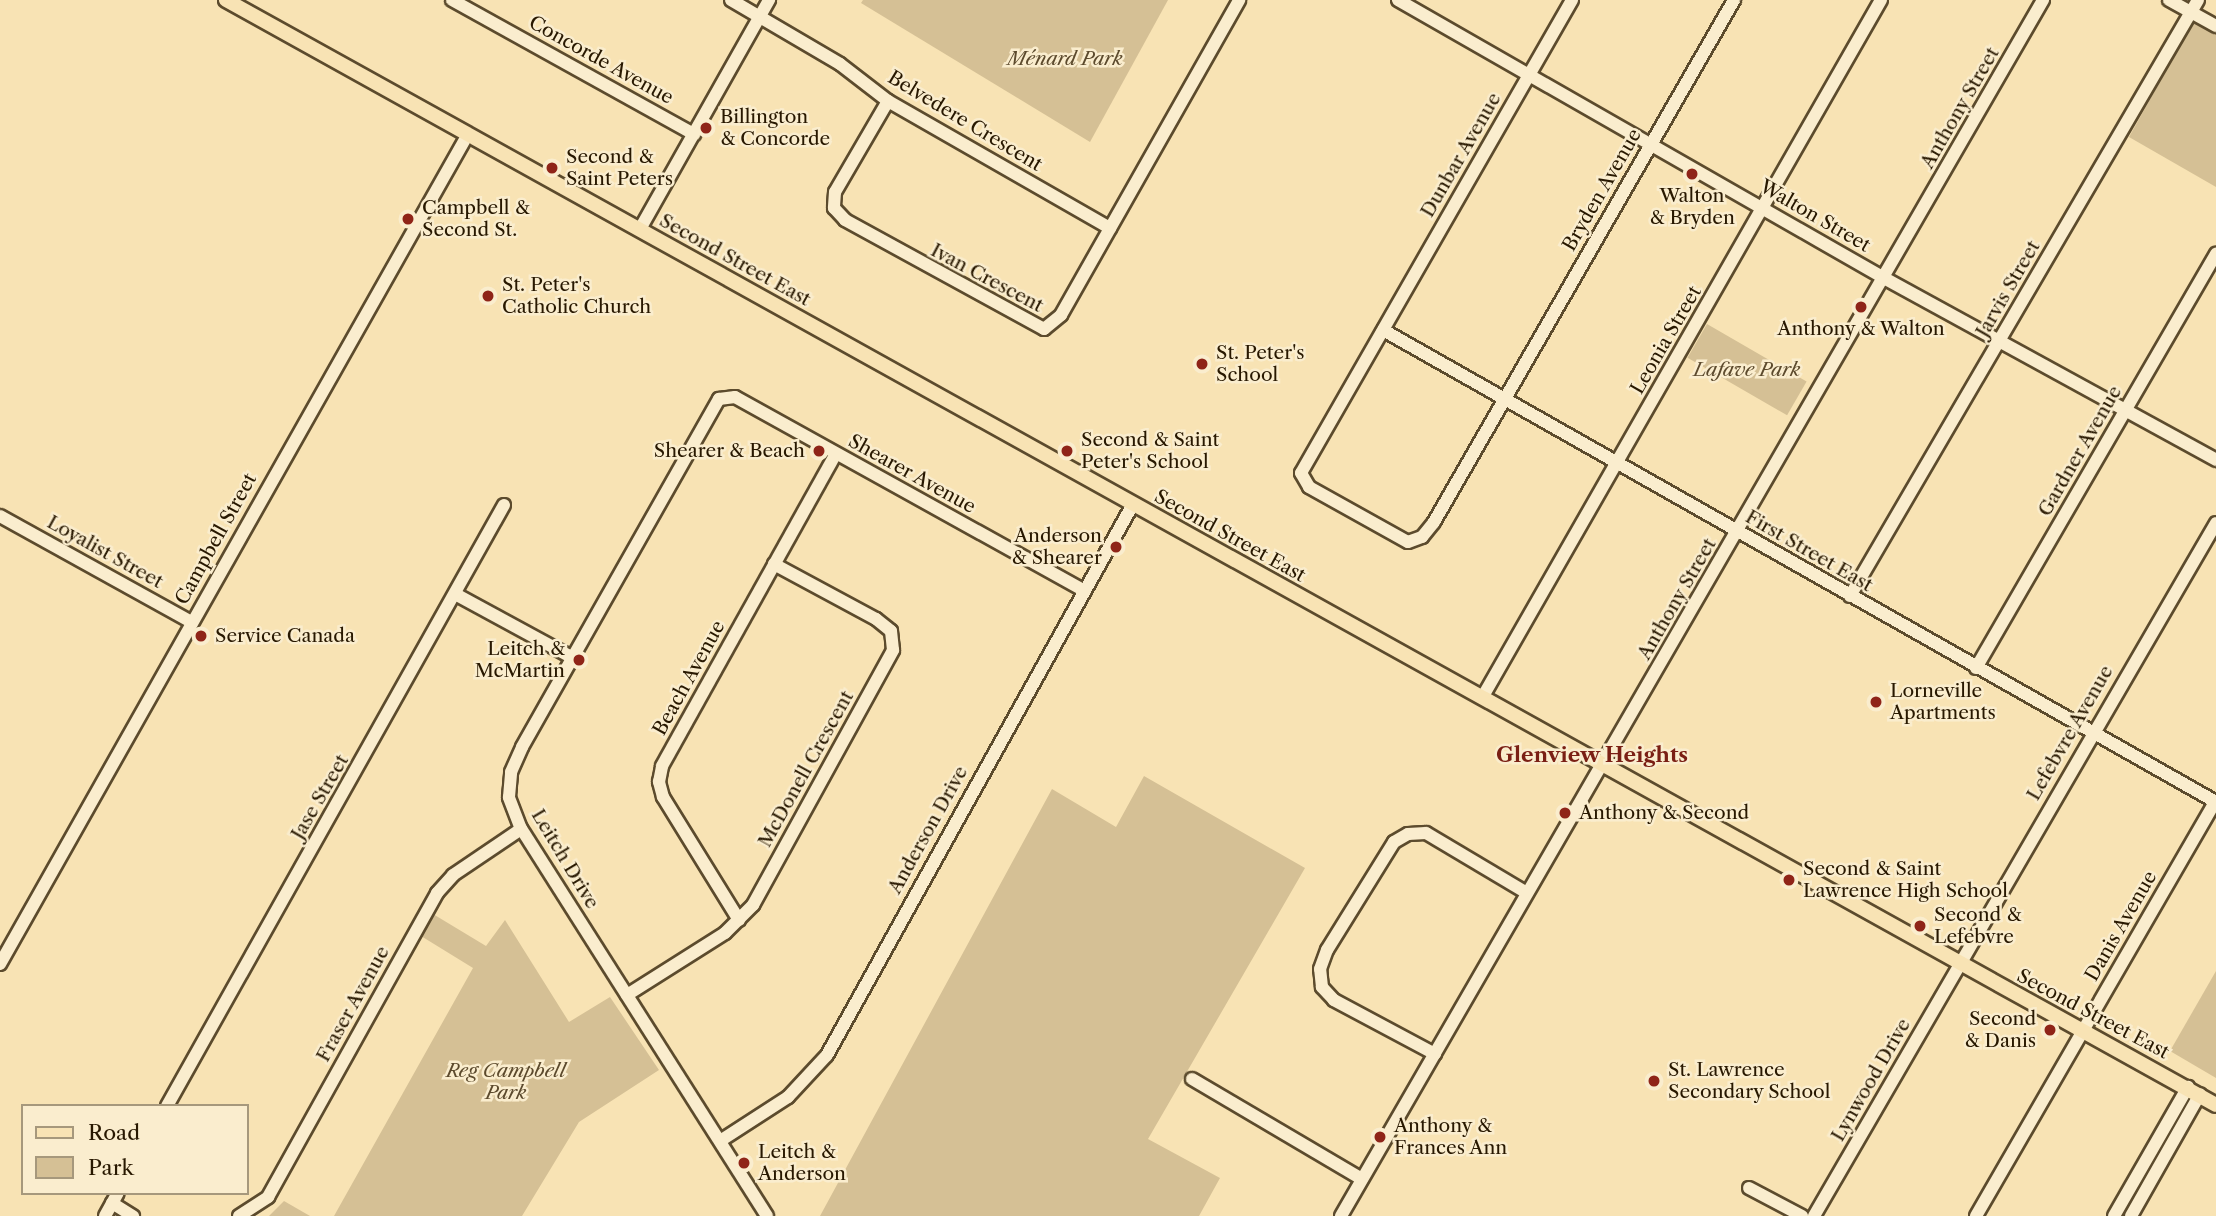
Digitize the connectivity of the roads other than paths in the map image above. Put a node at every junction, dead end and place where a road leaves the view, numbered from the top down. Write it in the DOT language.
graph roads {
  1 [pos="226,0"];
  2 [pos="452,0"];
  3 [pos="732,0"];
  4 [pos="769,0"];
  5 [pos="1239,0"];
  6 [pos="1398,0"];
  7 [pos="1572,0"];
  8 [pos="1734,0"];
  9 [pos="1881,0"];
  10 [pos="2043,0"];
  11 [pos="2169,0"];
  12 [pos="2198,0"];
  13 [pos="2191,12"];
  14 [pos="760,16"];
  15 [pos="2216,26"];
  16 [pos="1528,76"];
  17 [pos="888,101"];
  18 [pos="468,134"];
  19 [pos="694,134"];
  20 [pos="1651,145"];
  21 [pos="1763,208"];
  22 [pos="1111,228"];
  23 [pos="640,229"];
  24 [pos="2216,254"];
  25 [pos="1884,278"];
  26 [pos="1383,330"];
  27 [pos="2000,341"];
  28 [pos="719,398"];
  29 [pos="1504,400"];
  30 [pos="2126,410"];
  31 [pos="836,454"];
  32 [pos="2216,460"];
  33 [pos="1617,463"];
  34 [pos="1133,504"];
  35 [pos="504,505"];
  36 [pos="0,516"];
  37 [pos="2216,523"];
  38 [pos="1738,532"];
  39 [pos="774,564"];
  40 [pos="1085,591"];
  41 [pos="457,595"];
  42 [pos="1850,596"];
  43 [pos="191,622"];
  44 [pos="571,657"];
  45 [pos="1976,668"];
  46 [pos="1482,698"];
  47 [pos="2091,733"];
  48 [pos="1604,767"];
  49 [pos="2216,802"];
  50 [pos="521,829"];
  51 [pos="1527,893"];
  52 [pos="739,920"];
  53 [pos="1961,963"];
  54 [pos="0,964"];
  55 [pos="627,995"];
  56 [pos="2084,1029"];
  57 [pos="1434,1054"];
  58 [pos="1192,1079"];
  59 [pos="2194,1091"];
  60 [pos="168,1104"];
  61 [pos="2216,1105"];
  62 [pos="720,1141"];
  63 [pos="1362,1179"];
  64 [pos="1749,1188"];
  65 [pos="115,1198"];
  66 [pos="105,1216"];
  67 [pos="133,1216"];
  68 [pos="239,1216"];
  69 [pos="766,1216"];
  70 [pos="1341,1216"];
  71 [pos="1802,1216"];
  72 [pos="1814,1216"];
  73 [pos="1976,1216"];
  74 [pos="2114,1216"];
  75 [pos="2131,1216"];
  1 -- 18 [label="main road, Second Street East"];
  2 -- 19 [label="street, Concorde Avenue"];
  3 -- 14 [label="street, Belvedere Crescent"];
  4 -- 14 [label="street"];
  5 -- 22 [label="street, Ivan Crescent"];
  6 -- 16 [label="street, Walton Street"];
  7 -- 16 [label="street, Dunbar Avenue"];
  8 -- 20 [label="street, Bryden Avenue"];
  9 -- 21 [label="street, Leonia Street"];
  10 -- 25 [label="street, Anthony Street"];
  11 -- 13 [label="street"];
  12 -- 13 [label="street, Jarvis Street"];
  13 -- 15 [label="street"];
  13 -- 27 [label="street, Jarvis Street"];
  14 -- 17 [label="street, Belvedere Crescent"];
  14 -- 19 [label="street"];
  16 -- 20 [label="street, Walton Street"];
  16 -- 26 [label="street, Dunbar Avenue"];
  17 -- 22 [label="street, Belvedere Crescent"];
  17 -- 22 [label="street, Ivan Crescent"];
  18 -- 23 [label="main road, Second Street East"];
  18 -- 43 [label="street, Campbell Street"];
  19 -- 23 [label="street"];
  20 -- 21 [label="street, Walton Street"];
  20 -- 29 [label="street, Bryden Avenue"];
  21 -- 25 [label="street, Walton Street"];
  21 -- 33 [label="street, Leonia Street"];
  23 -- 34 [label="main road, Second Street East"];
  24 -- 30 [label="street, Gardner Avenue"];
  25 -- 27 [label="street, Walton Street"];
  25 -- 38 [label="street, Anthony Street"];
  26 -- 29 [label="street, First Street East"];
  26 -- 29 [label="street, Dunbar Avenue"];
  27 -- 30 [label="street, Walton Street"];
  27 -- 42 [label="street, Jarvis Street"];
  28 -- 31 [label="street, Shearer Avenue"];
  28 -- 44 [label="street, Leitch Drive"];
  29 -- 33 [label="street, First Street East"];
  30 -- 32 [label="street, Walton Street"];
  30 -- 45 [label="street, Gardner Avenue"];
  31 -- 39 [label="street, Beach Avenue"];
  31 -- 40 [label="street, Shearer Avenue"];
  33 -- 38 [label="street, First Street East"];
  33 -- 46 [label="street, Leonia Street"];
  34 -- 40 [label="street, Anderson Drive"];
  34 -- 46 [label="main road, Second Street East"];
  35 -- 41 [label="street, Jase Street"];
  36 -- 43 [label="street, Loyalist Street"];
  37 -- 47 [label="street, Lefebvre Avenue"];
  38 -- 42 [label="street, First Street East"];
  38 -- 48 [label="street, Anthony Street"];
  39 -- 52 [label="street, Beach Avenue"];
  39 -- 52 [label="street, McDonell Crescent"];
  40 -- 62 [label="street, Anderson Drive"];
  41 -- 44 [label="street"];
  41 -- 60 [label="street, Jase Street"];
  42 -- 45 [label="street, First Street East"];
  43 -- 54 [label="street, Campbell Street"];
  44 -- 50 [label="street, Leitch Drive"];
  45 -- 47 [label="street, First Street East"];
  46 -- 48 [label="main road, Second Street East"];
  47 -- 49 [label="street, First Street East"];
  47 -- 53 [label="street, Lefebvre Avenue"];
  48 -- 51 [label="street, Anthony Street"];
  48 -- 53 [label="main road, Second Street East"];
  49 -- 56 [label="street, Danis Avenue"];
  50 -- 55 [label="street, Leitch Drive"];
  50 -- 68 [label="street, Fraser Avenue"];
  51 -- 57 [label="street, Anthony Street"];
  51 -- 57 [label="street"];
  52 -- 55 [label="street, McDonell Crescent"];
  53 -- 56 [label="main road, Second Street East"];
  53 -- 72 [label="street, Lynwood Drive"];
  55 -- 62 [label="street, Leitch Drive"];
  56 -- 59 [label="main road, Second Street East"];
  56 -- 73 [label="street, Danis Avenue"];
  57 -- 63 [label="street, Anthony Street"];
  58 -- 63 [label="street"];
  59 -- 61 [label="main road, Second Street East"];
  59 -- 74 [label="street"];
  59 -- 75 [label="street"];
  62 -- 69 [label="street, Leitch Drive"];
  63 -- 70 [label="street, Anthony Street"];
  64 -- 71 [label="street"];
  65 -- 66 [label="street"];
  65 -- 67 [label="street"];
}
